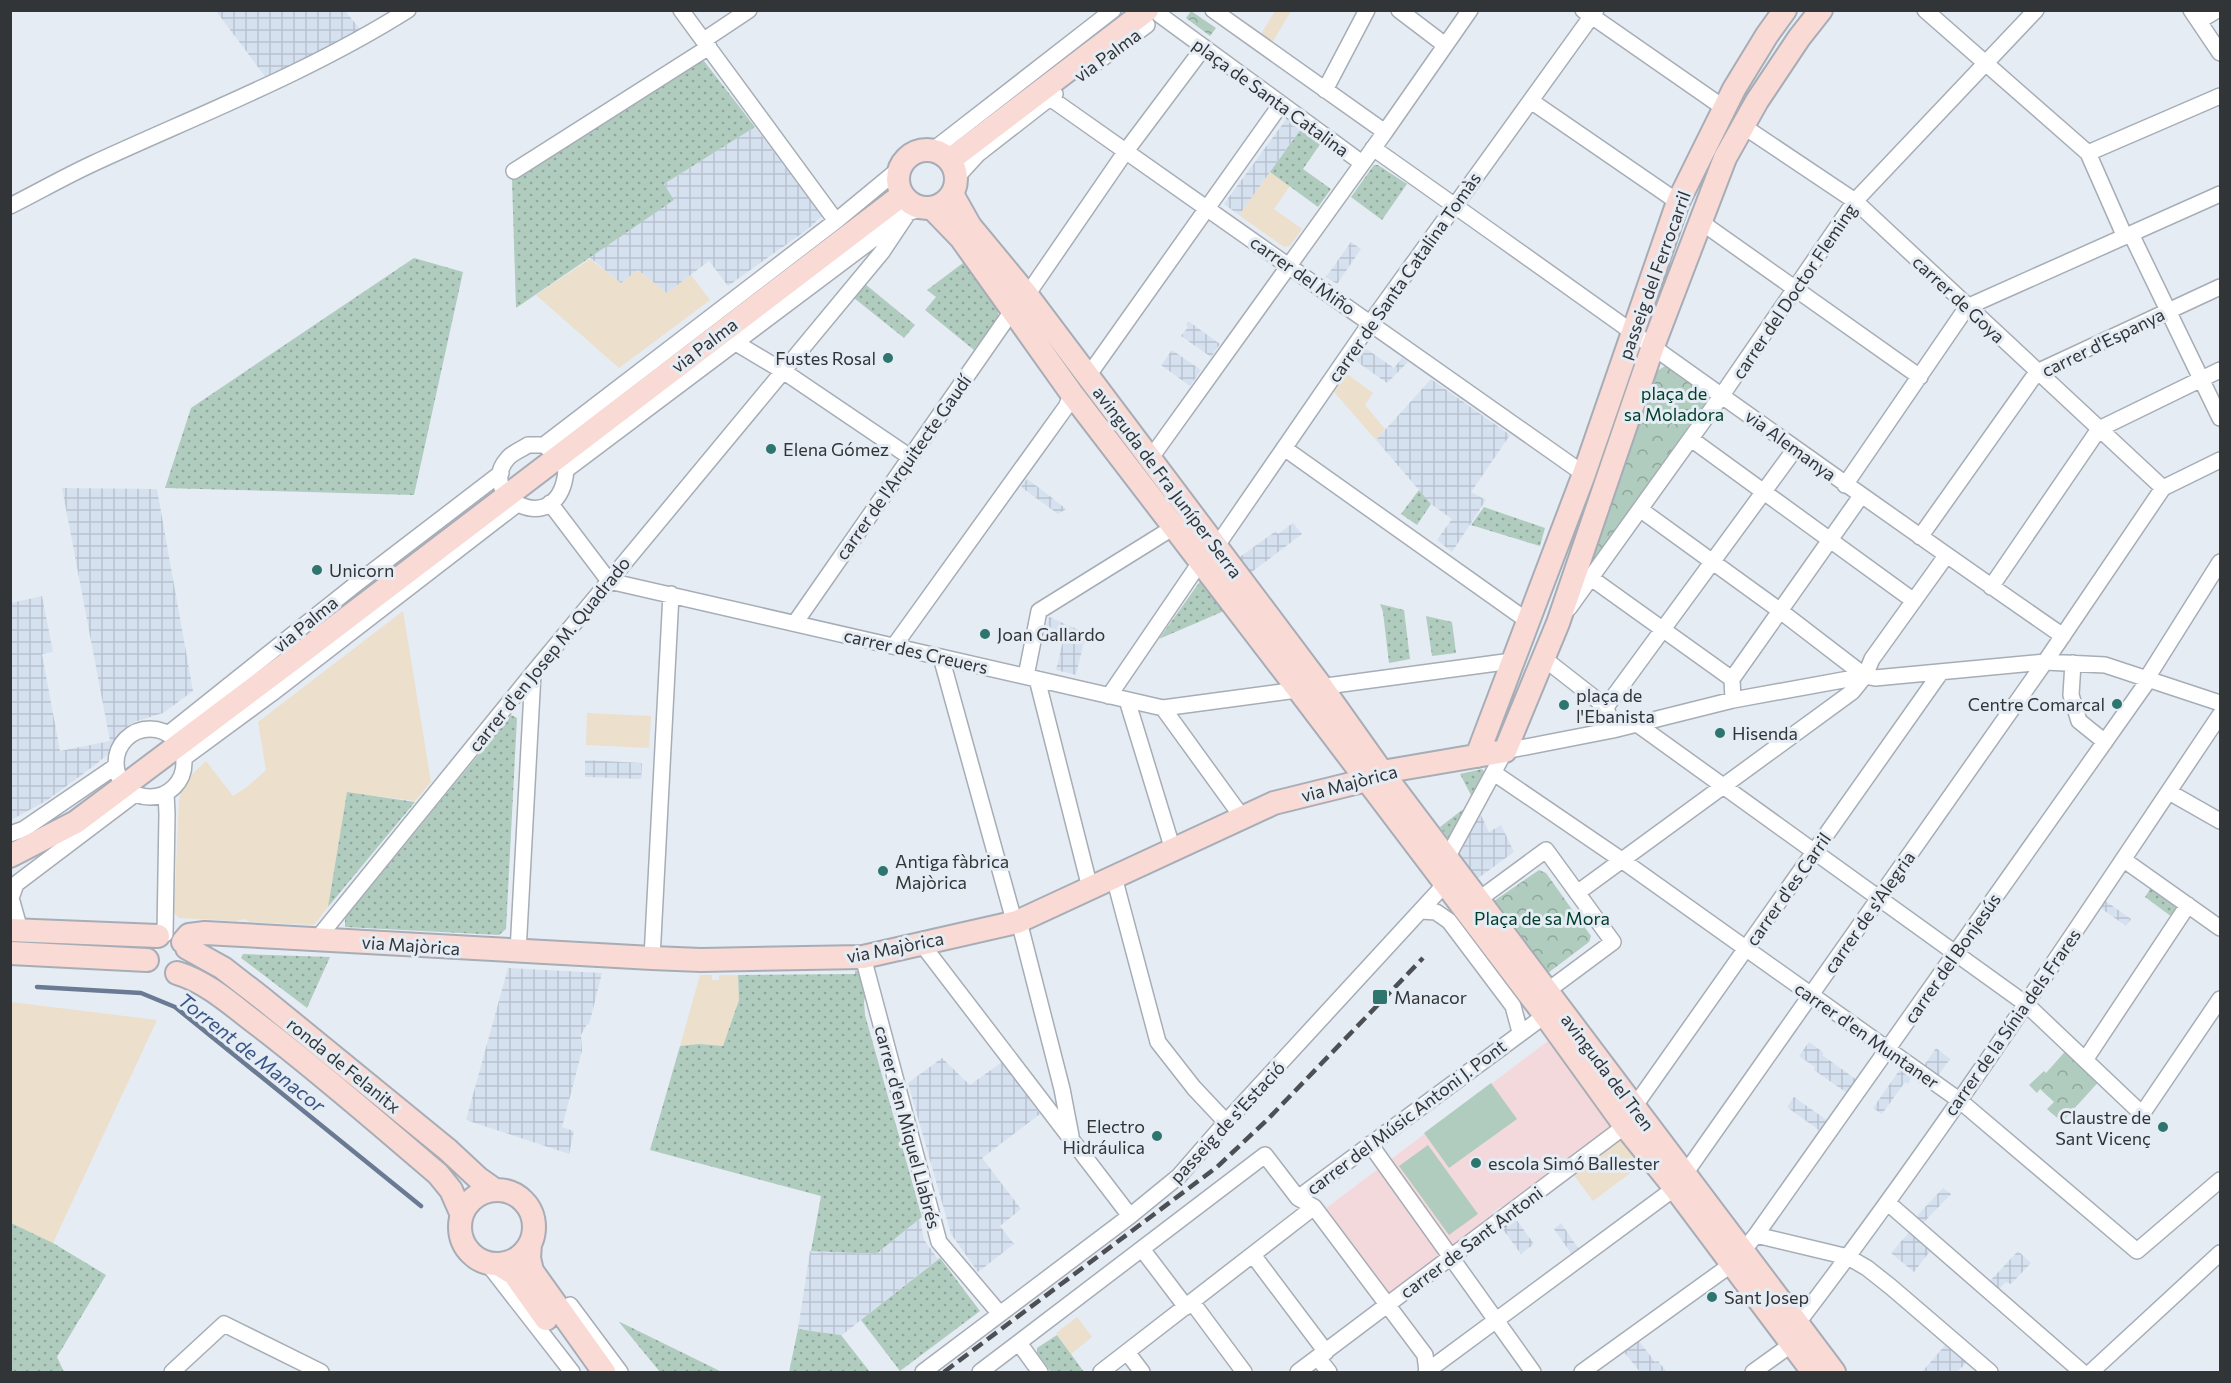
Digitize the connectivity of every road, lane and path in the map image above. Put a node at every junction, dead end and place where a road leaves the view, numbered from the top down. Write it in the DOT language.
graph roads {
  1 [pos="408,10"];
  2 [pos="681,10"];
  3 [pos="749,10"];
  4 [pos="1213,10"];
  5 [pos="1366,10"];
  6 [pos="1399,10"];
  7 [pos="1470,10"];
  8 [pos="1785,10"];
  9 [pos="1821,10"];
  10 [pos="1925,10"];
  11 [pos="2036,10"];
  12 [pos="2217,10"];
  13 [pos="1590,13"];
  14 [pos="1155,15"];
  15 [pos="2195,16"];
  16 [pos="1118,20"];
  17 [pos="707,44"];
  18 [pos="1445,45"];
  19 [pos="1204,47"];
  20 [pos="2220,52"];
  21 [pos="1986,64"];
  22 [pos="1325,90"];
  23 [pos="2220,96"];
  24 [pos="1050,98"];
  25 [pos="1531,101"];
  26 [pos="1281,104"];
  27 [pos="1724,108"];
  28 [pos="1743,126"];
  29 [pos="1384,132"];
  30 [pos="1373,148"];
  31 [pos="1126,152"];
  32 [pos="2088,153"];
  33 [pos="1362,163"];
  34 [pos="899,169"];
  35 [pos="948,170"];
  36 [pos="514,171"];
  37 [pos="2220,194"];
  38 [pos="1855,201"];
  39 [pos="1678,202"];
  40 [pos="10,206"];
  41 [pos="916,206"];
  42 [pos="1455,206"];
  43 [pos="1206,208"];
  44 [pos="836,221"];
  45 [pos="1701,222"];
  46 [pos="2128,235"];
  47 [pos="1290,265"];
  48 [pos="2220,287"];
  49 [pos="1793,289"];
  50 [pos="1020,303"];
  51 [pos="1967,308"];
  52 [pos="2170,310"];
  53 [pos="1371,322"];
  54 [pos="1634,332"];
  55 [pos="736,343"];
  56 [pos="1653,346"];
  57 [pos="2220,370"];
  58 [pos="783,371"];
  59 [pos="2037,372"];
  60 [pos="1088,376"];
  61 [pos="1920,377"];
  62 [pos="2202,379"];
  63 [pos="1072,394"];
  64 [pos="1722,395"];
  65 [pos="2220,418"];
  66 [pos="2099,429"];
  67 [pos="1691,439"];
  68 [pos="1284,448"];
  69 [pos="1794,449"];
  70 [pos="556,457"];
  71 [pos="910,457"];
  72 [pos="1150,459"];
  73 [pos="2220,460"];
  74 [pos="501,473"];
  75 [pos="1584,474"];
  76 [pos="1845,485"];
  77 [pos="2163,488"];
  78 [pos="1763,492"];
  79 [pos="1861,496"];
  80 [pos="511,500"];
  81 [pos="550,503"];
  82 [pos="1641,510"];
  83 [pos="1174,527"];
  84 [pos="1920,537"];
  85 [pos="1830,540"];
  86 [pos="1209,554"];
  87 [pos="1946,556"];
  88 [pos="1712,561"];
  89 [pos="2220,562"];
  90 [pos="1591,578"];
  91 [pos="609,581"];
  92 [pos="1991,587"];
  93 [pos="671,594"];
  94 [pos="1914,601"];
  95 [pos="1779,610"];
  96 [pos="1529,622"];
  97 [pos="795,623"];
  98 [pos="1558,623"];
  99 [pos="1663,629"];
  100 [pos="2063,636"];
  101 [pos="894,646"];
  102 [pos="941,657"];
  103 [pos="1542,657"];
  104 [pos="1512,661"];
  105 [pos="2045,662"];
  106 [pos="2073,663"];
  107 [pos="1941,672"];
  108 [pos="533,674"];
  109 [pos="1864,676"];
  110 [pos="1031,678"];
  111 [pos="2146,678"];
  112 [pos="1732,679"];
  113 [pos="1321,686"];
  114 [pos="1298,689"];
  115 [pos="1109,696"];
  116 [pos="1127,700"];
  117 [pos="1733,700"];
  118 [pos="2220,703"];
  119 [pos="1606,707"];
  120 [pos="1163,708"];
  121 [pos="2220,715"];
  122 [pos="1637,724"];
  123 [pos="1613,730"];
  124 [pos="2105,742"];
  125 [pos="177,746"];
  126 [pos="1505,751"];
  127 [pos="1477,756"];
  128 [pos="1494,773"];
  129 [pos="1374,776"];
  130 [pos="125,782"];
  131 [pos="1722,785"];
  132 [pos="2169,792"];
  133 [pos="166,793"];
  134 [pos="1242,818"];
  135 [pos="2220,821"];
  136 [pos="10,834"];
  137 [pos="1173,850"];
  138 [pos="1815,852"];
  139 [pos="10,856"];
  140 [pos="2124,860"];
  141 [pos="1623,861"];
  142 [pos="1442,870"];
  143 [pos="1114,877"];
  144 [pos="1090,888"];
  145 [pos="1577,894"];
  146 [pos="1880,898"];
  147 [pos="1478,900"];
  148 [pos="2188,905"];
  149 [pos="1422,911"];
  150 [pos="1017,922"];
  151 [pos="2220,928"];
  152 [pos="15,930"];
  153 [pos="221,934"];
  154 [pos="317,939"];
  155 [pos="173,940"];
  156 [pos="921,943"];
  157 [pos="1746,948"];
  158 [pos="518,952"];
  159 [pos="1956,952"];
  160 [pos="10,953"];
  161 [pos="863,957"];
  162 [pos="652,958"];
  163 [pos="147,960"];
  164 [pos="212,961"];
  165 [pos="177,973"];
  166 [pos="1810,995"];
  167 [pos="2220,999"];
  168 [pos="1546,1003"];
  169 [pos="2026,1004"];
  170 [pos="1520,1032"];
  171 [pos="1887,1050"];
  172 [pos="2085,1060"];
  173 [pos="1959,1100"];
  174 [pos="1630,1117"];
  175 [pos="1226,1122"];
  176 [pos="1071,1136"];
  177 [pos="1370,1144"];
  178 [pos="1680,1180"];
  179 [pos="2220,1180"];
  180 [pos="495,1190"];
  181 [pos="1298,1198"];
  182 [pos="1888,1203"];
  183 [pos="1314,1208"];
  184 [pos="462,1215"];
  185 [pos="1130,1216"];
  186 [pos="532,1240"];
  187 [pos="1142,1249"];
  188 [pos="1744,1250"];
  189 [pos="2220,1253"];
  190 [pos="1253,1255"];
  191 [pos="1451,1257"];
  192 [pos="1848,1257"];
  193 [pos="493,1264"];
  194 [pos="1189,1304"];
  195 [pos="1388,1305"];
  196 [pos="1000,1314"];
  197 [pos="1498,1321"];
  198 [pos="1794,1334"];
  199 [pos="1019,1343"];
  200 [pos="1127,1352"];
  201 [pos="1322,1355"];
  202 [pos="172,1372"];
  203 [pos="321,1372"];
  204 [pos="572,1372"];
  205 [pos="586,1372"];
  206 [pos="604,1372"];
  207 [pos="620,1372"];
  208 [pos="923,1372"];
  209 [pos="980,1372"];
  210 [pos="1040,1372"];
  211 [pos="1101,1372"];
  212 [pos="1142,1372"];
  213 [pos="1244,1372"];
  214 [pos="1298,1372"];
  215 [pos="1329,1372"];
  216 [pos="1427,1372"];
  217 [pos="1533,1372"];
  218 [pos="1582,1372"];
  219 [pos="1753,1372"];
  220 [pos="1813,1372"];
  221 [pos="1834,1372"];
  222 [pos="1990,1372"];
  223 [pos="2082,1372"];
  224 [pos="2091,1372"];
  1 -- 40 [label="street"];
  2 -- 17 [label="street"];
  3 -- 17 [label="street"];
  4 -- 22 [label="street, plaça de Santa Catalina"];
  5 -- 22 [label="street"];
  6 -- 18 [label="street"];
  7 -- 18 [label="street"];
  8 -- 27 [label="main road, passeig del Ferrocarril"];
  9 -- 28 [label="main road, passeig del Ferrocarril"];
  10 -- 21 [label="street"];
  11 -- 21 [label="street, carrer del Doctor Fleming"];
  12 -- 15 [label="street"];
  13 -- 25 [label="street, carrer de Santa Catalina Tomàs"];
  13 -- 27 [label="street"];
  14 -- 16 [label="main road"];
  14 -- 19 [label="street, plaça de Santa Catalina"];
  14 -- 24 [label="street, via Palma"];
  15 -- 20 [label="street"];
  16 -- 35 [label="main road"];
  17 -- 36 [label="street"];
  17 -- 44 [label="street"];
  18 -- 29 [label="street"];
  19 -- 26 [label="street, plaça de Santa Catalina"];
  19 -- 31 [label="street, carrer de l'Arquitecte Gaudí"];
  21 -- 32 [label="street"];
  21 -- 38 [label="street, carrer del Doctor Fleming"];
  22 -- 29 [label="street, plaça de Santa Catalina"];
  23 -- 32 [label="street"];
  24 -- 31 [label="street, carrer del Miño"];
  24 -- 35 [label="street, via Palma"];
  25 -- 39 [label="street"];
  25 -- 42 [label="street, carrer de Santa Catalina Tomàs"];
  26 -- 33 [label="street, plaça de Santa Catalina"];
  26 -- 43 [label="street"];
  27 -- 39 [label="main road, passeig del Ferrocarril"];
  28 -- 38 [label="street, carrer de Goya"];
  28 -- 45 [label="main road, passeig del Ferrocarril"];
  29 -- 30 [label="street, plaça de Santa Catalina"];
  30 -- 33 [label="street, plaça de Santa Catalina"];
  30 -- 42 [label="street, via Alemanya"];
  31 -- 43 [label="street, carrer del Miño"];
  31 -- 50 [label="street, carrer de l'Arquitecte Gaudí"];
  32 -- 46 [label="street"];
  33 -- 47 [label="street"];
  34 -- 35 [label="main road"];
  34 -- 41 [label="main road"];
  34 -- 44 [label="street, via Palma"];
  35 -- 41 [label="main road"];
  35 -- 50 [label="main road, avinguda de Fra Juníper Serra"];
  37 -- 46 [label="street"];
  38 -- 49 [label="street, carrer del Doctor Fleming"];
  38 -- 51 [label="street, carrer de Goya"];
  39 -- 54 [label="main road, passeig del Ferrocarril"];
  41 -- 50 [label="main road, avinguda de Fra Juníper Serra"];
  41 -- 55 [label="street, via Palma"];
  41 -- 58 [label="street, carrer d'en Josep M. Quadrado"];
  41 -- 70 [label="main road, via Palma"];
  42 -- 53 [label="street, carrer de Santa Catalina Tomàs"];
  42 -- 54 [label="street, via Alemanya"];
  43 -- 47 [label="street, carrer del Miño"];
  43 -- 60 [label="street"];
  44 -- 70 [label="street, via Palma"];
  45 -- 49 [label="street"];
  45 -- 56 [label="main road, passeig del Ferrocarril"];
  46 -- 51 [label="street"];
  46 -- 52 [label="street"];
  47 -- 53 [label="street, carrer del Miño"];
  47 -- 72 [label="street"];
  48 -- 52 [label="street, carrer d'Espanya"];
  49 -- 61 [label="street"];
  49 -- 64 [label="street, carrer del Doctor Fleming"];
  50 -- 60 [label="main road, avinguda de Fra Juníper Serra"];
  50 -- 63 [label="main road, avinguda de Fra Juníper Serra"];
  50 -- 71 [label="street, carrer de l'Arquitecte Gaudí"];
  51 -- 59 [label="street, carrer de Goya"];
  51 -- 61 [label="street"];
  52 -- 59 [label="street, carrer d'Espanya"];
  52 -- 62 [label="street"];
  53 -- 68 [label="street, carrer de Santa Catalina Tomàs"];
  53 -- 75 [label="street, carrer del Miño"];
  54 -- 56 [label="street, via Alemanya"];
  54 -- 75 [label="main road, passeig del Ferrocarril"];
  55 -- 58 [label="street"];
  55 -- 70 [label="street, via Palma"];
  56 -- 64 [label="street, via Alemanya"];
  56 -- 98 [label="main road, passeig del Ferrocarril"];
  57 -- 62 [label="street"];
  58 -- 71 [label="street"];
  58 -- 91 [label="street, carrer d'en Josep M. Quadrado"];
  59 -- 66 [label="street, carrer de Goya"];
  59 -- 84 [label="street, carrer d'Espanya"];
  60 -- 72 [label="main road, avinguda de Fra Juníper Serra"];
  61 -- 76 [label="street"];
  62 -- 65 [label="street"];
  62 -- 66 [label="street"];
  63 -- 83 [label="main road, avinguda de Fra Juníper Serra"];
  63 -- 101 [label="street"];
  64 -- 67 [label="street, carrer del Doctor Fleming"];
  64 -- 69 [label="street, via Alemanya"];
  66 -- 77 [label="street, carrer de Goya"];
  66 -- 92 [label="street"];
  67 -- 78 [label="street"];
  67 -- 82 [label="street, carrer del Doctor Fleming"];
  68 -- 86 [label="street, carrer de Santa Catalina Tomàs"];
  68 -- 96 [label="street"];
  69 -- 76 [label="street, via Alemanya"];
  69 -- 78 [label="street"];
  70 -- 74 [label="street, via Palma"];
  70 -- 80 [label="main road, via Palma"];
  70 -- 81 [label="street"];
  71 -- 97 [label="street, carrer de l'Arquitecte Gaudí"];
  72 -- 86 [label="main road, avinguda de Fra Juníper Serra"];
  73 -- 77 [label="street"];
  74 -- 80 [label="street"];
  74 -- 125 [label="street, via Palma"];
  75 -- 96 [label="main road, passeig del Ferrocarril"];
  76 -- 79 [label="street, via Alemanya"];
  77 -- 100 [label="street, carrer de s'Alegria"];
  78 -- 85 [label="street"];
  78 -- 88 [label="street"];
  79 -- 84 [label="street, via Alemanya"];
  79 -- 85 [label="street"];
  80 -- 81 [label="street"];
  80 -- 125 [label="main road, via Palma"];
  81 -- 91 [label="street"];
  82 -- 88 [label="street"];
  82 -- 90 [label="street, carrer del Doctor Fleming"];
  83 -- 86 [label="main road, avinguda de Fra Juníper Serra"];
  83 -- 110 [label="street"];
  84 -- 87 [label="street, via Alemanya"];
  85 -- 94 [label="street"];
  85 -- 95 [label="street"];
  86 -- 113 [label="main road, avinguda de Fra Juníper Serra"];
  86 -- 114 [label="main road, avinguda de Fra Juníper Serra"];
  86 -- 115 [label="street, carrer de Santa Catalina Tomàs"];
  87 -- 92 [label="street, via Alemanya"];
  87 -- 94 [label="street"];
  88 -- 95 [label="street"];
  88 -- 99 [label="street"];
  89 -- 111 [label="street, carrer del Bonjesús"];
  90 -- 98 [label="street, carrer del Doctor Fleming"];
  90 -- 99 [label="street"];
  91 -- 93 [label="street, carrer des Creuers"];
  91 -- 108 [label="street, carrer d'en Josep M. Quadrado"];
  92 -- 100 [label="street, via Alemanya"];
  93 -- 97 [label="street, carrer des Creuers"];
  93 -- 162 [label="street"];
  94 -- 109 [label="street"];
  95 -- 109 [label="street"];
  95 -- 112 [label="street"];
  96 -- 104 [label="main road, passeig del Ferrocarril"];
  97 -- 101 [label="street, carrer des Creuers"];
  98 -- 103 [label="main road, passeig del Ferrocarril"];
  99 -- 112 [label="street"];
  99 -- 119 [label="street"];
  100 -- 105 [label="street, carrer de s'Alegria"];
  101 -- 102 [label="street, carrer des Creuers"];
  102 -- 110 [label="street, carrer des Creuers"];
  102 -- 150 [label="street"];
  103 -- 119 [label="street"];
  103 -- 126 [label="main road, passeig del Ferrocarril"];
  104 -- 113 [label="street, carrer des Creuers"];
  104 -- 127 [label="main road, passeig del Ferrocarril"];
  105 -- 106 [label="street"];
  105 -- 107 [label="street"];
  105 -- 146 [label="street, carrer de s'Alegria"];
  106 -- 111 [label="street"];
  106 -- 124 [label="street"];
  107 -- 109 [label="street"];
  107 -- 138 [label="street, carrer d'es Carril"];
  108 -- 154 [label="street, carrer d'en Josep M. Quadrado"];
  108 -- 158 [label="street"];
  109 -- 117 [label="street"];
  109 -- 131 [label="street"];
  110 -- 115 [label="street, carrer des Creuers"];
  110 -- 144 [label="street"];
  111 -- 118 [label="street"];
  111 -- 124 [label="street, carrer del Bonjesús"];
  112 -- 117 [label="street"];
  113 -- 114 [label="street, carrer des Creuers"];
  113 -- 129 [label="main road, avinguda de Fra Juníper Serra"];
  114 -- 120 [label="street, carrer des Creuers"];
  114 -- 129 [label="main road, avinguda de Fra Juníper Serra"];
  115 -- 116 [label="street, carrer des Creuers"];
  116 -- 120 [label="street, carrer des Creuers"];
  116 -- 137 [label="street"];
  117 -- 122 [label="street"];
  119 -- 123 [label="street"];
  120 -- 134 [label="street"];
  121 -- 132 [label="street, carrer de la Sínia dels Frares"];
  122 -- 123 [label="street"];
  122 -- 131 [label="street"];
  123 -- 126 [label="street"];
  124 -- 159 [label="street, carrer del Bonjesús"];
  125 -- 130 [label="main road, via Palma"];
  125 -- 130 [label="street"];
  125 -- 133 [label="street"];
  126 -- 127 [label="main road, via Majòrica"];
  126 -- 128 [label="street, passeig de s'Estació"];
  127 -- 129 [label="main road, via Majòrica"];
  128 -- 141 [label="street, carrer d'en Muntaner"];
  128 -- 142 [label="street, passeig de s'Estació"];
  129 -- 134 [label="main road, via Majòrica"];
  129 -- 142 [label="main road"];
  130 -- 133 [label="street"];
  130 -- 136 [label="street"];
  130 -- 139 [label="main road, via Palma"];
  130 -- 152 [label="street"];
  131 -- 138 [label="street"];
  131 -- 141 [label="street"];
  132 -- 135 [label="street"];
  132 -- 140 [label="street, carrer de la Sínia dels Frares"];
  133 -- 155 [label="street"];
  134 -- 137 [label="main road, via Majòrica"];
  137 -- 143 [label="main road, via Majòrica"];
  138 -- 146 [label="street"];
  138 -- 157 [label="street, carrer d'es Carril"];
  140 -- 148 [label="street"];
  140 -- 169 [label="street, carrer de la Sínia dels Frares"];
  141 -- 145 [label="street"];
  141 -- 157 [label="street, carrer d'en Muntaner"];
  142 -- 147 [label="main road, avinguda del Tren"];
  142 -- 149 [label="street, passeig de s'Estació"];
  142 -- 168 [label="main road"];
  143 -- 144 [label="main road, via Majòrica"];
  143 -- 175 [label="street"];
  144 -- 150 [label="main road, via Majòrica"];
  145 -- 147 [label="street"];
  145 -- 168 [label="street"];
  146 -- 159 [label="street"];
  146 -- 166 [label="street, carrer de s'Alegria"];
  147 -- 168 [label="main road, avinguda del Tren"];
  148 -- 151 [label="street"];
  148 -- 172 [label="street"];
  149 -- 170 [label="street"];
  149 -- 175 [label="street, passeig de s'Estació"];
  150 -- 156 [label="main road, via Majòrica"];
  150 -- 176 [label="street"];
  152 -- 155 [label="main road, via Majòrica"];
  153 -- 154 [label="main road, via Majòrica"];
  153 -- 155 [label="main road, via Majòrica"];
  153 -- 164 [label="main road"];
  154 -- 158 [label="main road, via Majòrica"];
  155 -- 163 [label="main road"];
  155 -- 164 [label="main road, ronda de Felanitx"];
  155 -- 165 [label="main road"];
  156 -- 161 [label="main road, via Majòrica"];
  156 -- 176 [label="street"];
  157 -- 166 [label="street, carrer d'en Muntaner"];
  157 -- 174 [label="street, carrer d'es Carril"];
  158 -- 162 [label="main road, via Majòrica"];
  159 -- 169 [label="street"];
  159 -- 171 [label="street, carrer del Bonjesús"];
  160 -- 163 [label="main road"];
  161 -- 162 [label="main road, via Majòrica"];
  161 -- 196 [label="street, carrer d'en Miquel Llabrés"];
  163 -- 165 [label="main road, ronda de Felanitx"];
  164 -- 180 [label="main road, ronda de Felanitx"];
  165 -- 184 [label="main road, ronda de Felanitx"];
  166 -- 171 [label="street, carrer d'en Muntaner"];
  166 -- 178 [label="street, carrer de s'Alegria"];
  167 -- 172 [label="street"];
  168 -- 170 [label="street, carrer del Músic Antoni J. Pont"];
  168 -- 174 [label="main road, avinguda del Tren"];
  169 -- 172 [label="street"];
  169 -- 173 [label="street, carrer de la Sínia dels Frares"];
  170 -- 177 [label="street, carrer del Músic Antoni J. Pont"];
  171 -- 173 [label="street, carrer d'en Muntaner"];
  171 -- 188 [label="street, carrer del Bonjesús"];
  173 -- 179 [label="street, carrer d'en Muntaner"];
  173 -- 182 [label="street, carrer de la Sínia dels Frares"];
  174 -- 178 [label="main road, avinguda del Tren"];
  174 -- 191 [label="street, carrer de Sant Antoni"];
  175 -- 185 [label="street, passeig de s'Estació"];
  176 -- 185 [label="street"];
  177 -- 181 [label="street, carrer del Músic Antoni J. Pont"];
  177 -- 191 [label="street"];
  178 -- 188 [label="main road, avinguda del Tren"];
  178 -- 197 [label="street, carrer de s'Alegria"];
  180 -- 184 [label="main road"];
  180 -- 186 [label="main road, ronda de Felanitx"];
  181 -- 183 [label="street, carrer del Músic Antoni J. Pont"];
  181 -- 187 [label="street, passeig de s'Estació"];
  182 -- 192 [label="street, carrer de la Sínia dels Frares"];
  182 -- 223 [label="street"];
  183 -- 190 [label="street, carrer del Músic Antoni J. Pont"];
  183 -- 195 [label="street"];
  184 -- 193 [label="main road, ronda de Felanitx"];
  185 -- 196 [label="street, passeig de s'Estació"];
  186 -- 193 [label="main road"];
  186 -- 206 [label="main road, ronda de Felanitx"];
  186 -- 207 [label="street"];
  187 -- 194 [label="street"];
  187 -- 199 [label="street, passeig de s'Estació"];
  188 -- 192 [label="street"];
  188 -- 198 [label="main road, avinguda del Tren"];
  188 -- 218 [label="street, carrer del Bonjesús"];
  189 -- 224 [label="street"];
  190 -- 194 [label="street, carrer del Músic Antoni J. Pont"];
  190 -- 201 [label="street"];
  191 -- 195 [label="street, carrer de Sant Antoni"];
  191 -- 197 [label="street"];
  192 -- 198 [label="street, carrer de la Sínia dels Frares"];
  192 -- 222 [label="street"];
  193 -- 204 [label="street"];
  193 -- 205 [label="main road, ronda de Felanitx"];
  194 -- 200 [label="street, carrer del Músic Antoni J. Pont"];
  194 -- 213 [label="street"];
  195 -- 201 [label="street, carrer de Sant Antoni"];
  195 -- 216 [label="street"];
  196 -- 208 [label="street, passeig de s'Estació"];
  197 -- 216 [label="street, carrer de s'Alegria"];
  197 -- 217 [label="street"];
  198 -- 219 [label="street, carrer de la Sínia dels Frares"];
  198 -- 220 [label="main road, avinguda del Tren"];
  198 -- 221 [label="main road, avinguda del Tren"];
  199 -- 209 [label="street, passeig de s'Estació"];
  199 -- 210 [label="street"];
  200 -- 211 [label="street, carrer del Músic Antoni J. Pont"];
  200 -- 212 [label="street"];
  201 -- 214 [label="street, carrer de Sant Antoni"];
  201 -- 215 [label="street"];
  202 -- 203 [label="street"];
}
